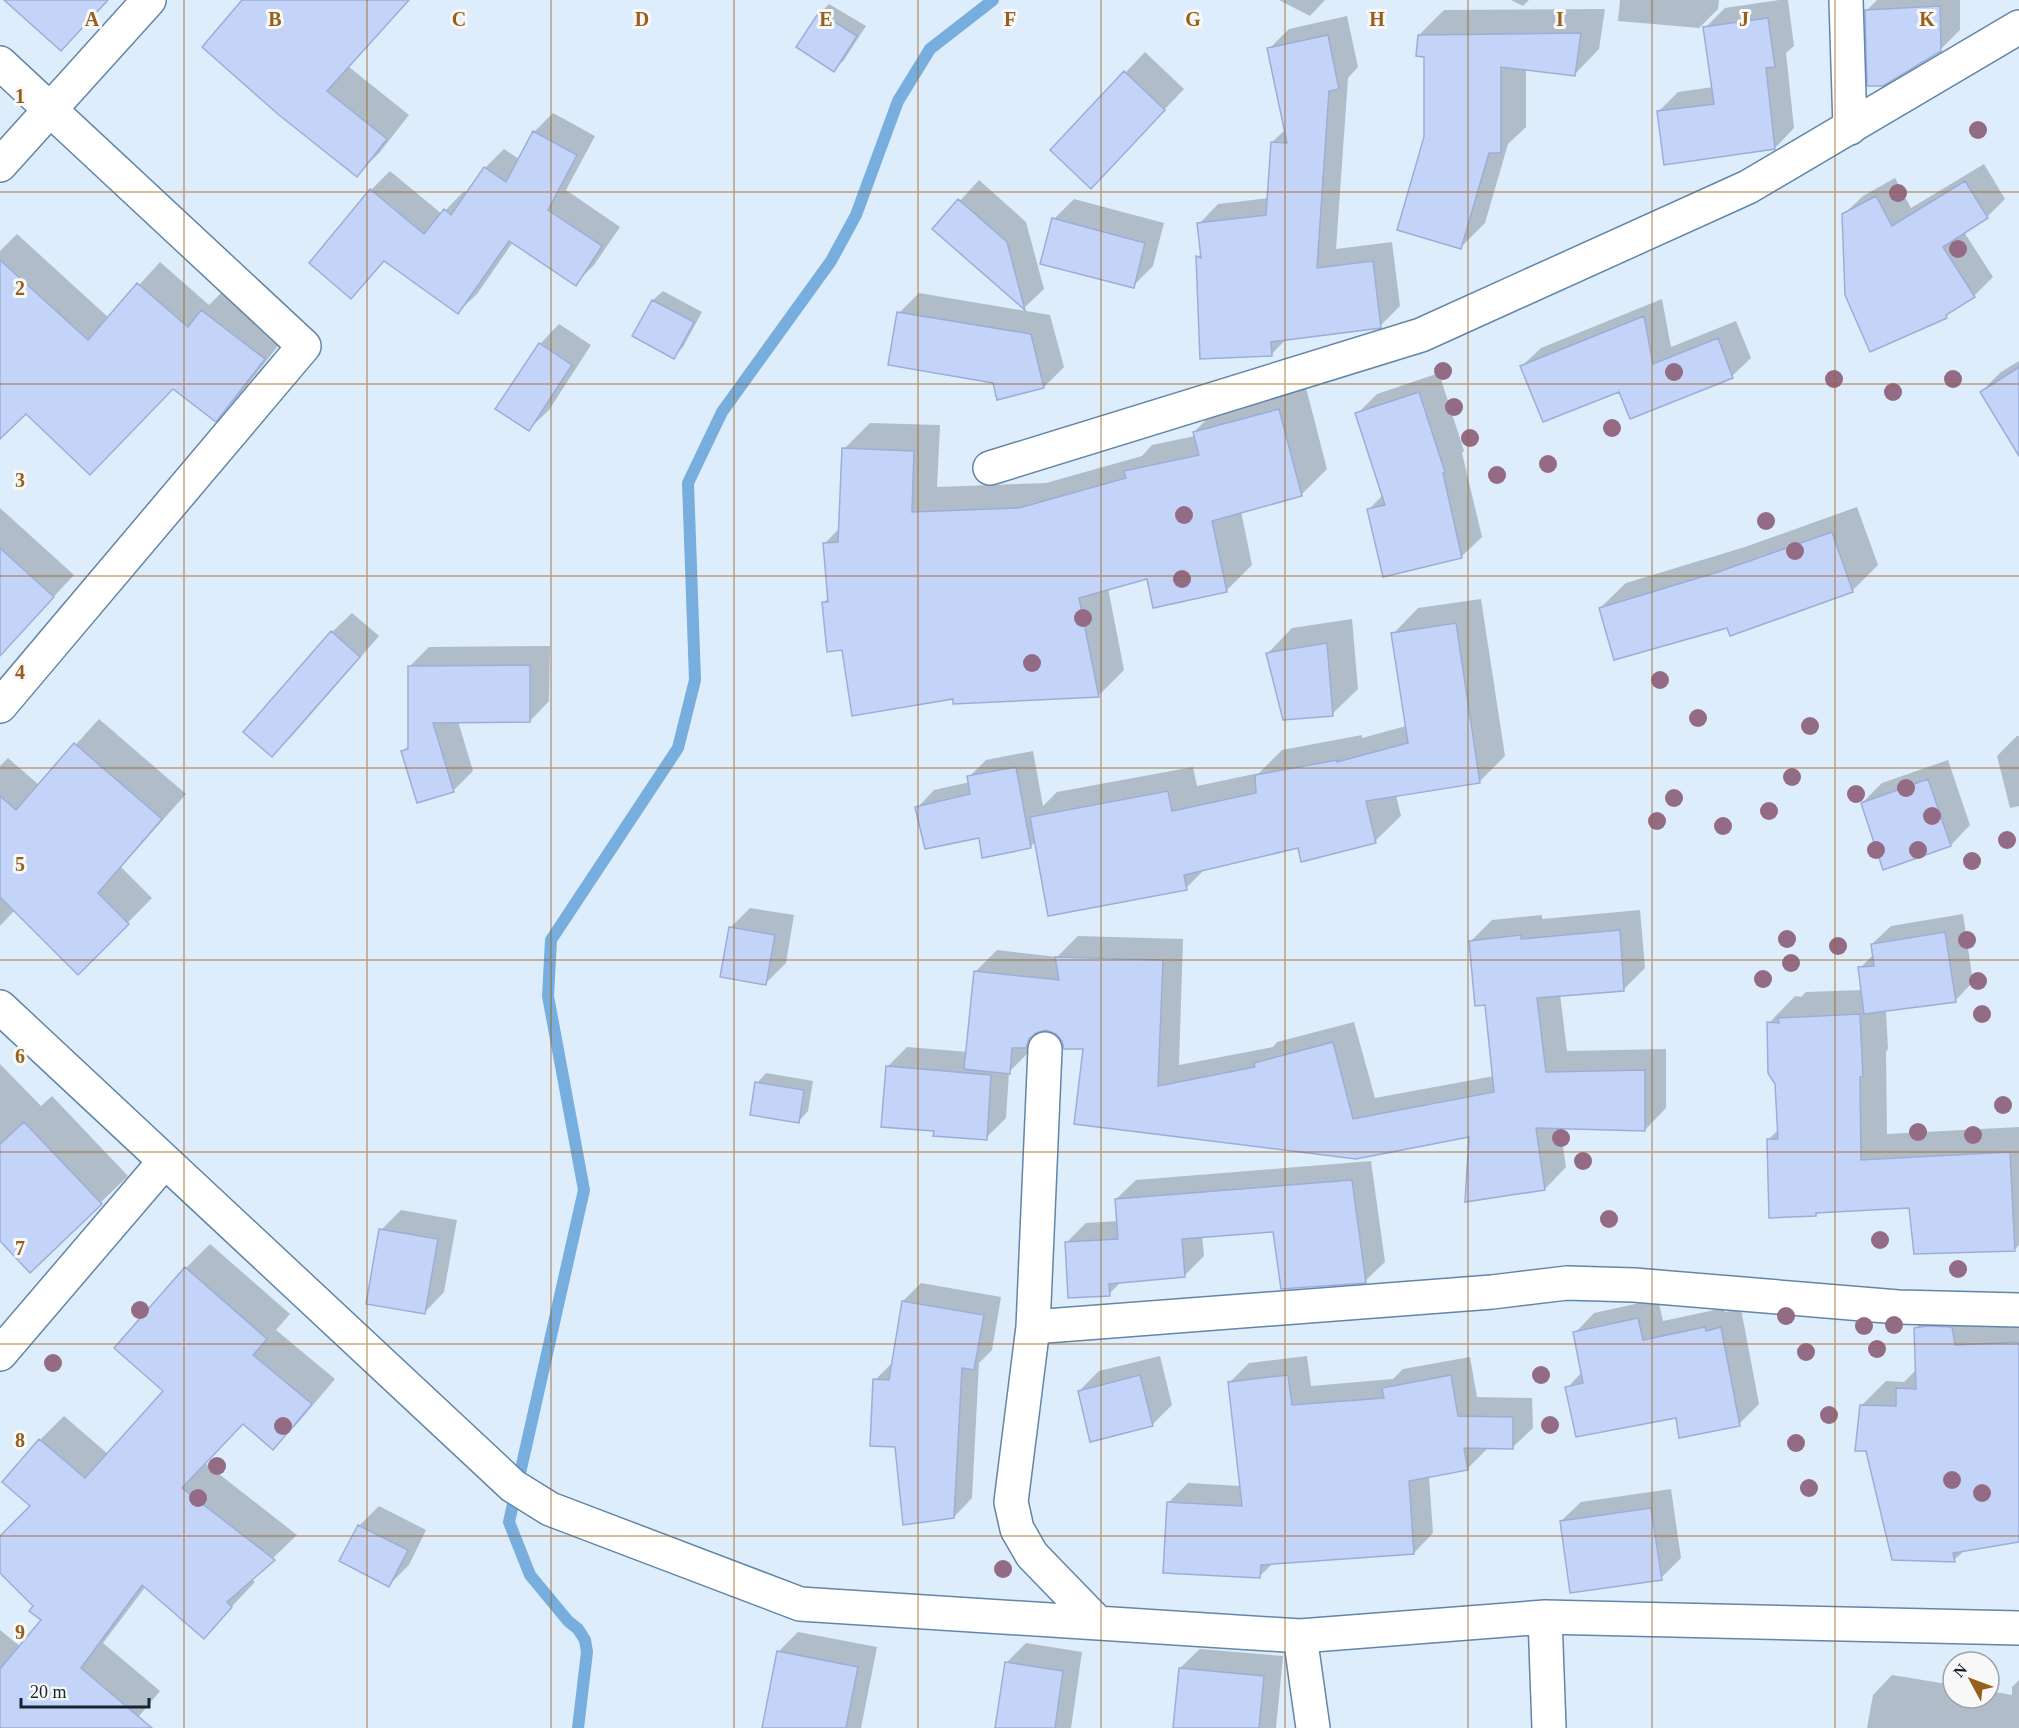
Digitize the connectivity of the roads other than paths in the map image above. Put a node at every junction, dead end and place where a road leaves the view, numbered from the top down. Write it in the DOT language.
graph roads {
  1 [pos="149,0"];
  2 [pos="1846,0"];
  3 [pos="2019,27"];
  4 [pos="0,63"];
  5 [pos="51,110"];
  6 [pos="1850,128"];
  7 [pos="0,165"];
  8 [pos="990,468"];
  9 [pos="0,706"];
  10 [pos="0,1007"];
  11 [pos="1045,1049"];
  12 [pos="165,1161"];
  13 [pos="2019,1310"];
  14 [pos="1033,1327"];
  15 [pos="0,1354"];
  16 [pos="1545,1617"];
  17 [pos="1098,1623"];
  18 [pos="2019,1628"];
  19 [pos="1300,1636"];
  20 [pos="1313,1728"];
  21 [pos="1549,1728"];
  1 -- 5 [label="street"];
  2 -- 6 [label="street"];
  3 -- 6 [label="street"];
  4 -- 5 [label="street"];
  5 -- 7 [label="street"];
  5 -- 9 [label="street"];
  6 -- 8 [label="street"];
  10 -- 12 [label="street"];
  11 -- 14 [label="street"];
  12 -- 15 [label="street"];
  12 -- 17 [label="street"];
  13 -- 14 [label="street"];
  14 -- 17 [label="street"];
  16 -- 18 [label="street"];
  16 -- 19 [label="street"];
  16 -- 21 [label="street"];
  17 -- 19 [label="street"];
  19 -- 20 [label="street"];
}
